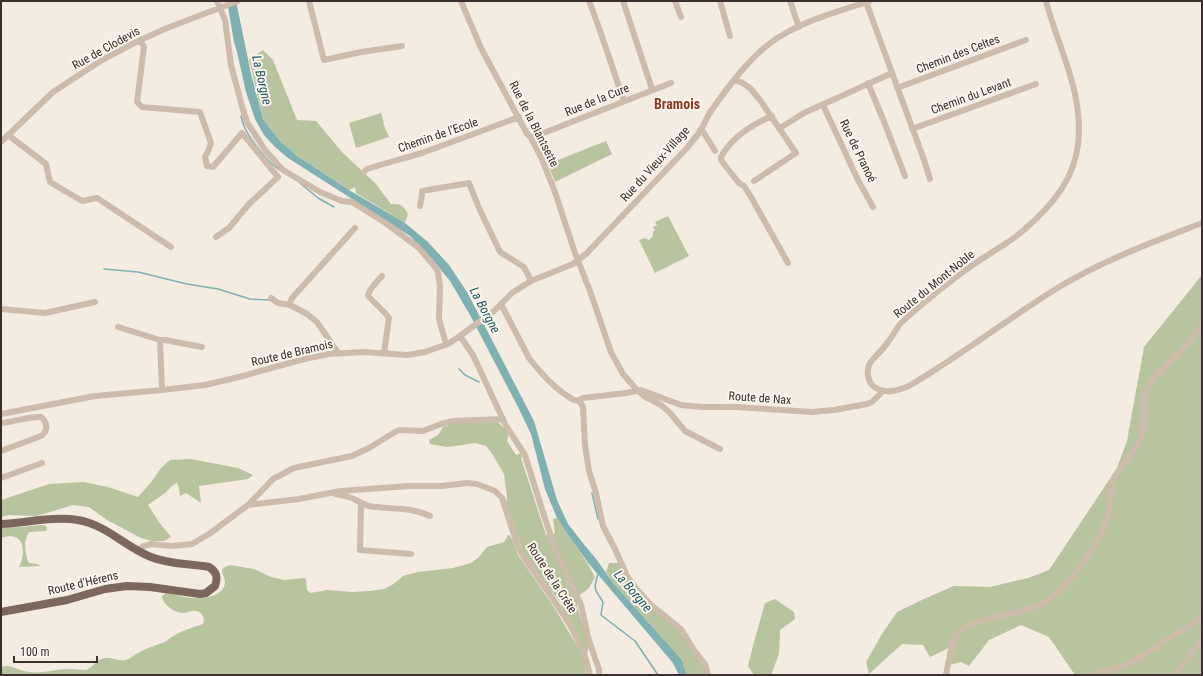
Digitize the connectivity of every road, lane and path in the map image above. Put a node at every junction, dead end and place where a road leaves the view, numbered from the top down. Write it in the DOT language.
graph roads {
  1 [pos="217,1"];
  2 [pos="238,1"];
  3 [pos="309,1"];
  4 [pos="461,1"];
  5 [pos="589,1"];
  6 [pos="623,1"];
  7 [pos="675,1"];
  8 [pos="720,1"];
  9 [pos="790,1"];
  10 [pos="1046,1"];
  11 [pos="868,2"];
  12 [pos="853,4"];
  13 [pos="221,8"];
  14 [pos="680,17"];
  15 [pos="799,27"];
  16 [pos="730,36"];
  17 [pos="140,40"];
  18 [pos="1026,40"];
  19 [pos="402,46"];
  20 [pos="892,73"];
  21 [pos="734,80"];
  22 [pos="671,83"];
  23 [pos="868,83"];
  24 [pos="1036,84"];
  25 [pos="897,88"];
  26 [pos="652,89"];
  27 [pos="624,101"];
  28 [pos="823,105"];
  29 [pos="772,116"];
  30 [pos="519,117"];
  31 [pos="780,128"];
  32 [pos="912,129"];
  33 [pos="700,130"];
  34 [pos="8,135"];
  35 [pos="531,138"];
  36 [pos="1,142"];
  37 [pos="718,154"];
  38 [pos="364,172"];
  39 [pos="905,176"];
  40 [pos="930,179"];
  41 [pos="754,181"];
  42 [pos="420,206"];
  43 [pos="873,207"];
  44 [pos="1202,223"];
  45 [pos="355,228"];
  46 [pos="216,237"];
  47 [pos="171,247"];
  48 [pos="578,261"];
  49 [pos="788,263"];
  50 [pos="382,276"];
  51 [pos="531,281"];
  52 [pos="271,298"];
  53 [pos="95,302"];
  54 [pos="501,304"];
  55 [pos="289,305"];
  56 [pos="1,309"];
  57 [pos="1202,326"];
  58 [pos="118,327"];
  59 [pos="469,329"];
  60 [pos="460,336"];
  61 [pos="160,340"];
  62 [pos="446,344"];
  63 [pos="202,347"];
  64 [pos="338,353"];
  65 [pos="384,353"];
  66 [pos="162,390"];
  67 [pos="637,390"];
  68 [pos="880,394"];
  69 [pos="579,400"];
  70 [pos="1,414"];
  71 [pos="503,419"];
  72 [pos="1,423"];
  73 [pos="720,449"];
  74 [pos="1,451"];
  75 [pos="42,463"];
  76 [pos="1,478"];
  77 [pos="332,493"];
  78 [pos="361,503"];
  79 [pos="248,505"];
  80 [pos="430,516"];
  81 [pos="1,524"];
  82 [pos="138,550"];
  83 [pos="411,554"];
  84 [pos="1,612"];
  85 [pos="1202,617"];
  86 [pos="1202,640"];
  87 [pos="590,675"];
  88 [pos="599,675"];
  89 [pos="708,675"];
  90 [pos="946,675"];
  91 [pos="1094,675"];
  92 [pos="1175,675"];
  1 -- 13 [label="street"];
  2 -- 13 [label="street, Rue de Clodevis"];
  3 -- 19 [label="street"];
  4 -- 30 [label="street, Rue de la Blantsette"];
  5 -- 27 [label="street"];
  6 -- 26 [label="street"];
  7 -- 14 [label="street"];
  8 -- 16 [label="street"];
  9 -- 15 [label="street"];
  10 -- 44 [label="street, Route du Mont-Noble"];
  11 -- 12 [label="street, Rue du Vieux-Village"];
  11 -- 20 [label="street"];
  12 -- 15 [label="street, Rue du Vieux-Village"];
  13 -- 17 [label="street, Rue de Clodevis"];
  13 -- 62 [label="street"];
  15 -- 21 [label="street, Rue du Vieux-Village"];
  17 -- 34 [label="street, Rue de Clodevis"];
  17 -- 46 [label="street"];
  18 -- 25 [label="street, Chemin des Celtes"];
  20 -- 23 [label="street"];
  20 -- 25 [label="street"];
  21 -- 29 [label="street"];
  21 -- 33 [label="street, Rue du Vieux-Village"];
  22 -- 26 [label="street, Rue de la Cure"];
  23 -- 28 [label="street"];
  23 -- 39 [label="street"];
  24 -- 32 [label="street, Chemin du Levant"];
  25 -- 32 [label="street"];
  26 -- 27 [label="street, Rue de la Cure"];
  27 -- 35 [label="street, Rue de la Cure"];
  28 -- 31 [label="street"];
  28 -- 43 [label="street, Rue de Pranoé"];
  29 -- 31 [label="street"];
  29 -- 37 [label="street"];
  30 -- 35 [label="street, Rue de la Blantsette"];
  30 -- 38 [label="street, Chemin de l'Ecole"];
  31 -- 41 [label="street"];
  32 -- 40 [label="street"];
  33 -- 37 [label="street"];
  33 -- 48 [label="street, Rue du Vieux-Village"];
  34 -- 36 [label="street, Rue de Clodevis"];
  34 -- 47 [label="street"];
  35 -- 48 [label="street, Rue de la Blantsette"];
  37 -- 49 [label="street"];
  42 -- 51 [label="street"];
  45 -- 55 [label="street"];
  48 -- 51 [label="street, Rue du Vieux-Village"];
  48 -- 67 [label="street, Rue de la Blantsette"];
  50 -- 65 [label="street"];
  51 -- 54 [label="street, Rue du Vieux-Village"];
  52 -- 55 [label="street"];
  53 -- 56 [label="street"];
  54 -- 59 [label="street, Rue du Vieux-Village"];
  54 -- 69 [label="street"];
  55 -- 64 [label="street"];
  57 -- 90 [label="street"];
  58 -- 61 [label="street"];
  59 -- 60 [label="street, Route de Bramois"];
  60 -- 62 [label="street, Route de Bramois"];
  60 -- 71 [label="street, Route de la Crête"];
  61 -- 63 [label="street"];
  61 -- 66 [label="street"];
  62 -- 65 [label="street, Route de Bramois"];
  64 -- 65 [label="street, Route de Bramois"];
  64 -- 66 [label="street, Route de Bramois"];
  66 -- 70 [label="street, Route de Bramois"];
  67 -- 68 [label="street, Route de Nax"];
  67 -- 69 [label="street"];
  67 -- 73 [label="street, Rue de la Blantsette"];
  69 -- 89 [label="street"];
  71 -- 79 [label="street"];
  71 -- 88 [label="street, Route de la Crête"];
  72 -- 74 [label="street"];
  75 -- 76 [label="street"];
  77 -- 78 [label="street, Route de la Crête"];
  77 -- 79 [label="street, Route de la Crête"];
  77 -- 87 [label="street, Route de la Crête"];
  78 -- 80 [label="street, Route de la Crête"];
  78 -- 83 [label="street"];
  79 -- 82 [label="street"];
  81 -- 82 [label="main road, Route d'Hérens"];
  82 -- 84 [label="main road, Route d'Hérens"];
  85 -- 91 [label="street"];
  86 -- 92 [label="street"];
}
